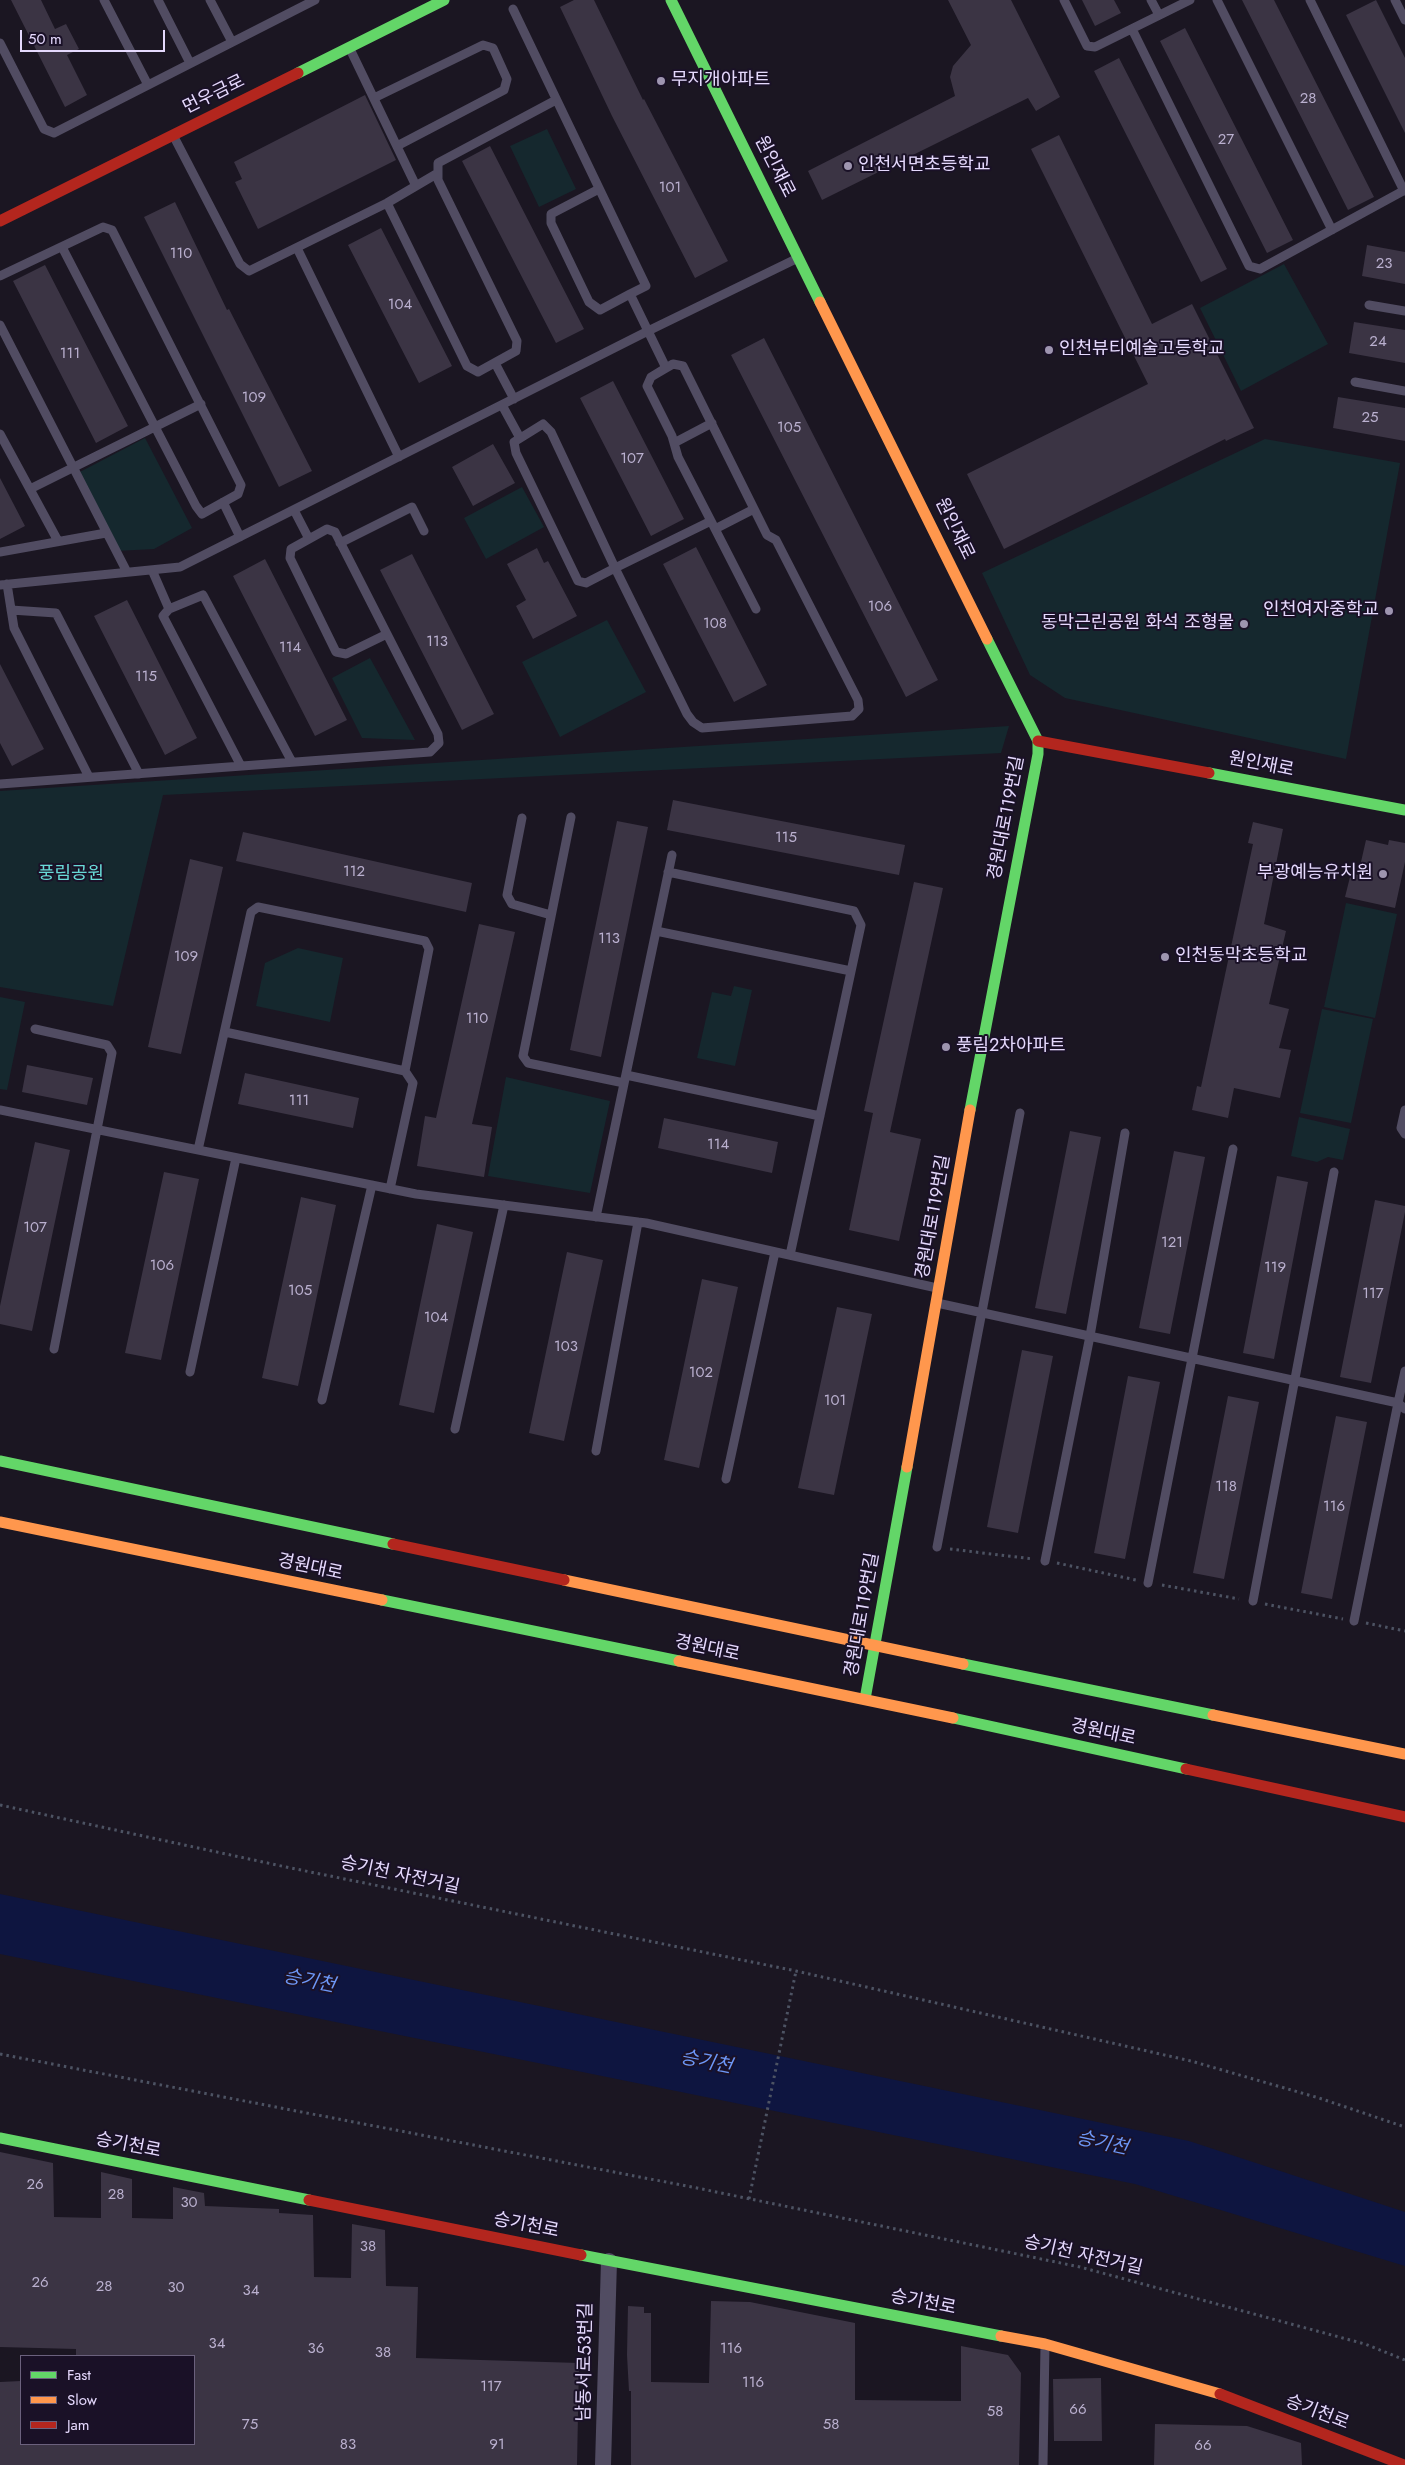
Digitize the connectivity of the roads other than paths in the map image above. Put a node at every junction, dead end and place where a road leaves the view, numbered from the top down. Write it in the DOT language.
graph roads {
  1 [pos="104,0"];
  2 [pos="158,0"];
  3 [pos="210,0"];
  4 [pos="315,0"];
  5 [pos="444,0"];
  6 [pos="671,0"];
  7 [pos="1064,0"];
  8 [pos="1151,0"];
  9 [pos="1190,0"];
  10 [pos="1217,0"];
  11 [pos="1310,0"];
  12 [pos="1395,0"];
  13 [pos="513,9"];
  14 [pos="1159,15"];
  15 [pos="1405,20"];
  16 [pos="1132,29"];
  17 [pos="232,42"];
  18 [pos="0,43"];
  19 [pos="349,47"];
  20 [pos="190,63"];
  21 [pos="148,85"];
  22 [pos="374,98"];
  23 [pos="556,100"];
  24 [pos="173,135"];
  25 [pos="397,146"];
  26 [pos="438,173"];
  27 [pos="416,186"];
  28 [pos="599,189"];
  29 [pos="1405,190"];
  30 [pos="387,203"];
  31 [pos="0,221"];
  32 [pos="1332,230"];
  33 [pos="62,247"];
  34 [pos="297,248"];
  35 [pos="800,258"];
  36 [pos="0,276"];
  37 [pos="630,294"];
  38 [pos="1369,305"];
  39 [pos="1405,311"];
  40 [pos="0,325"];
  41 [pos="648,331"];
  42 [pos="494,362"];
  43 [pos="666,368"];
  44 [pos="1355,382"];
  45 [pos="1405,392"];
  46 [pos="514,399"];
  47 [pos="201,404"];
  48 [pos="502,405"];
  49 [pos="712,423"];
  50 [pos="156,427"];
  51 [pos="0,434"];
  52 [pos="520,438"];
  53 [pos="674,443"];
  54 [pos="399,458"];
  55 [pos="74,469"];
  56 [pos="30,489"];
  57 [pos="223,502"];
  58 [pos="754,509"];
  59 [pos="294,510"];
  60 [pos="713,525"];
  61 [pos="424,530"];
  62 [pos="106,532"];
  63 [pos="240,537"];
  64 [pos="309,539"];
  65 [pos="58,541"];
  66 [pos="340,543"];
  67 [pos="0,552"];
  68 [pos="615,568"];
  69 [pos="152,570"];
  70 [pos="127,572"];
  71 [pos="4,584"];
  72 [pos="169,609"];
  73 [pos="756,609"];
  74 [pos="11,610"];
  75 [pos="387,634"];
  76 [pos="1038,740"];
  77 [pos="292,762"];
  78 [pos="241,766"];
  79 [pos="139,774"];
  80 [pos="89,777"];
  81 [pos="0,784"];
  82 [pos="1405,810"];
  83 [pos="571,817"];
  84 [pos="522,818"];
  85 [pos="672,855"];
  86 [pos="668,872"];
  87 [pos="551,915"];
  88 [pos="656,931"];
  89 [pos="851,971"];
  90 [pos="36,1029"];
  91 [pos="224,1032"];
  92 [pos="405,1070"];
  93 [pos="625,1079"];
  94 [pos="0,1110"];
  95 [pos="1405,1110"];
  96 [pos="1020,1113"];
  97 [pos="820,1116"];
  98 [pos="97,1130"];
  99 [pos="1125,1134"];
  100 [pos="1405,1134"];
  101 [pos="1233,1149"];
  102 [pos="198,1150"];
  103 [pos="236,1158"];
  104 [pos="1334,1172"];
  105 [pos="372,1185"];
  106 [pos="390,1189"];
  107 [pos="504,1205"];
  108 [pos="596,1217"];
  109 [pos="638,1222"];
  110 [pos="775,1252"];
  111 [pos="790,1255"];
  112 [pos="940,1288"];
  113 [pos="937,1303"];
  114 [pos="983,1313"];
  115 [pos="1090,1336"];
  116 [pos="54,1349"];
  117 [pos="1193,1359"];
  118 [pos="1405,1371"];
  119 [pos="190,1372"];
  120 [pos="1294,1381"];
  121 [pos="322,1400"];
  122 [pos="1401,1406"];
  123 [pos="455,1429"];
  124 [pos="596,1451"];
  125 [pos="0,1461"];
  126 [pos="726,1479"];
  127 [pos="0,1522"];
  128 [pos="937,1547"];
  129 [pos="1045,1561"];
  130 [pos="1148,1582"];
  131 [pos="1252,1601"];
  132 [pos="1354,1621"];
  133 [pos="875,1646"];
  134 [pos="865,1699"];
  135 [pos="1405,1754"];
  136 [pos="1405,1817"];
  137 [pos="0,2138"];
  138 [pos="609,2261"];
  139 [pos="1045,2344"];
  140 [pos="604,2465"];
  141 [pos="1044,2465"];
  142 [pos="1404,2465"];
  1 -- 21 [label="lane"];
  2 -- 20 [label="lane"];
  3 -- 17 [label="lane"];
  4 -- 17 [label="lane"];
  5 -- 19 [label="main road, 먼우금로"];
  6 -- 35 [label="main road, 원인재로"];
  7 -- 16 [label="lane"];
  8 -- 14 [label="lane"];
  9 -- 14 [label="lane"];
  10 -- 32 [label="lane"];
  11 -- 29 [label="lane"];
  12 -- 15 [label="lane"];
  13 -- 23 [label="lane"];
  14 -- 16 [label="lane"];
  16 -- 32 [label="lane"];
  17 -- 20 [label="lane"];
  18 -- 21 [label="lane"];
  19 -- 22 [label="lane"];
  19 -- 24 [label="main road, 먼우금로"];
  20 -- 21 [label="lane"];
  22 -- 25 [label="lane"];
  22 -- 25 [label="lane"];
  23 -- 26 [label="lane"];
  23 -- 28 [label="lane"];
  24 -- 31 [label="main road, 먼우금로"];
  24 -- 34 [label="lane"];
  25 -- 27 [label="lane"];
  26 -- 27 [label="lane"];
  26 -- 42 [label="lane"];
  27 -- 30 [label="lane"];
  28 -- 37 [label="lane"];
  28 -- 37 [label="lane"];
  29 -- 32 [label="lane"];
  30 -- 34 [label="lane"];
  30 -- 42 [label="lane"];
  33 -- 36 [label="lane"];
  33 -- 47 [label="lane"];
  33 -- 50 [label="lane"];
  34 -- 54 [label="lane"];
  35 -- 41 [label="lane"];
  35 -- 76 [label="main road, 원인재로"];
  37 -- 41 [label="lane"];
  38 -- 39 [label="lane"];
  40 -- 55 [label="lane"];
  41 -- 43 [label="lane"];
  41 -- 46 [label="lane"];
  42 -- 46 [label="lane"];
  43 -- 49 [label="lane"];
  43 -- 53 [label="lane"];
  44 -- 45 [label="lane"];
  46 -- 48 [label="lane"];
  47 -- 50 [label="lane"];
  47 -- 57 [label="lane"];
  48 -- 52 [label="lane"];
  48 -- 54 [label="lane"];
  49 -- 53 [label="lane"];
  49 -- 58 [label="lane"];
  50 -- 55 [label="lane"];
  50 -- 57 [label="lane"];
  51 -- 56 [label="lane"];
  52 -- 68 [label="lane"];
  52 -- 68 [label="lane"];
  53 -- 60 [label="lane"];
  54 -- 59 [label="lane"];
  55 -- 56 [label="lane"];
  55 -- 62 [label="lane"];
  56 -- 65 [label="lane"];
  57 -- 63 [label="lane"];
  58 -- 60 [label="lane"];
  58 -- 68 [label="lane"];
  59 -- 63 [label="lane"];
  59 -- 64 [label="lane"];
  60 -- 68 [label="lane"];
  60 -- 73 [label="lane"];
  61 -- 66 [label="lane"];
  62 -- 65 [label="lane"];
  62 -- 70 [label="lane"];
  63 -- 69 [label="lane"];
  64 -- 66 [label="lane"];
  64 -- 75 [label="lane"];
  65 -- 67 [label="lane"];
  66 -- 75 [label="lane"];
  69 -- 70 [label="lane"];
  69 -- 72 [label="lane"];
  70 -- 71 [label="lane"];
  71 -- 74 [label="lane"];
  72 -- 77 [label="lane"];
  72 -- 78 [label="lane"];
  74 -- 79 [label="lane"];
  74 -- 80 [label="lane"];
  75 -- 77 [label="lane"];
  76 -- 82 [label="main road, 원인재로"];
  76 -- 112 [label="main road, 경원대로119번길"];
  77 -- 78 [label="lane"];
  78 -- 79 [label="lane"];
  79 -- 80 [label="lane"];
  80 -- 81 [label="lane"];
  83 -- 87 [label="lane"];
  84 -- 87 [label="lane"];
  85 -- 86 [label="lane"];
  86 -- 88 [label="lane"];
  86 -- 89 [label="lane"];
  87 -- 93 [label="lane"];
  88 -- 89 [label="lane"];
  88 -- 93 [label="lane"];
  89 -- 97 [label="lane"];
  90 -- 98 [label="lane"];
  91 -- 92 [label="lane"];
  91 -- 92 [label="lane"];
  91 -- 102 [label="lane"];
  92 -- 106 [label="lane"];
  93 -- 97 [label="lane"];
  93 -- 108 [label="lane"];
  94 -- 98 [label="lane"];
  95 -- 100 [label="lane"];
  96 -- 114 [label="lane"];
  97 -- 111 [label="lane"];
  98 -- 102 [label="lane"];
  98 -- 116 [label="lane"];
  99 -- 115 [label="lane"];
  101 -- 117 [label="lane"];
  102 -- 103 [label="lane"];
  103 -- 105 [label="lane"];
  103 -- 119 [label="lane"];
  104 -- 120 [label="lane"];
  105 -- 106 [label="lane"];
  105 -- 121 [label="lane"];
  106 -- 107 [label="lane"];
  107 -- 108 [label="lane"];
  107 -- 123 [label="lane"];
  108 -- 109 [label="lane"];
  109 -- 110 [label="lane"];
  109 -- 124 [label="lane"];
  110 -- 111 [label="lane"];
  110 -- 126 [label="lane"];
  111 -- 112 [label="lane"];
  112 -- 113 [label="main road, 경원대로119번길"];
  113 -- 114 [label="lane"];
  113 -- 133 [label="main road, 경원대로119번길"];
  114 -- 115 [label="lane"];
  114 -- 128 [label="lane"];
  115 -- 117 [label="lane"];
  115 -- 129 [label="lane"];
  117 -- 120 [label="lane"];
  117 -- 130 [label="lane"];
  118 -- 122 [label="lane"];
  120 -- 122 [label="lane"];
  120 -- 131 [label="lane"];
  122 -- 132 [label="lane"];
  125 -- 133 [label="main road"];
  127 -- 134 [label="main road, 경원대로"];
  133 -- 134 [label="main road, 경원대로119번길"];
  133 -- 135 [label="main road"];
  134 -- 136 [label="main road, 경원대로"];
  137 -- 138 [label="main road, 승기천로"];
  138 -- 139 [label="main road, 승기천로"];
  138 -- 140 [label="street, 남동서로53번길"];
  139 -- 141 [label="lane"];
  139 -- 142 [label="main road, 승기천로"];
}
